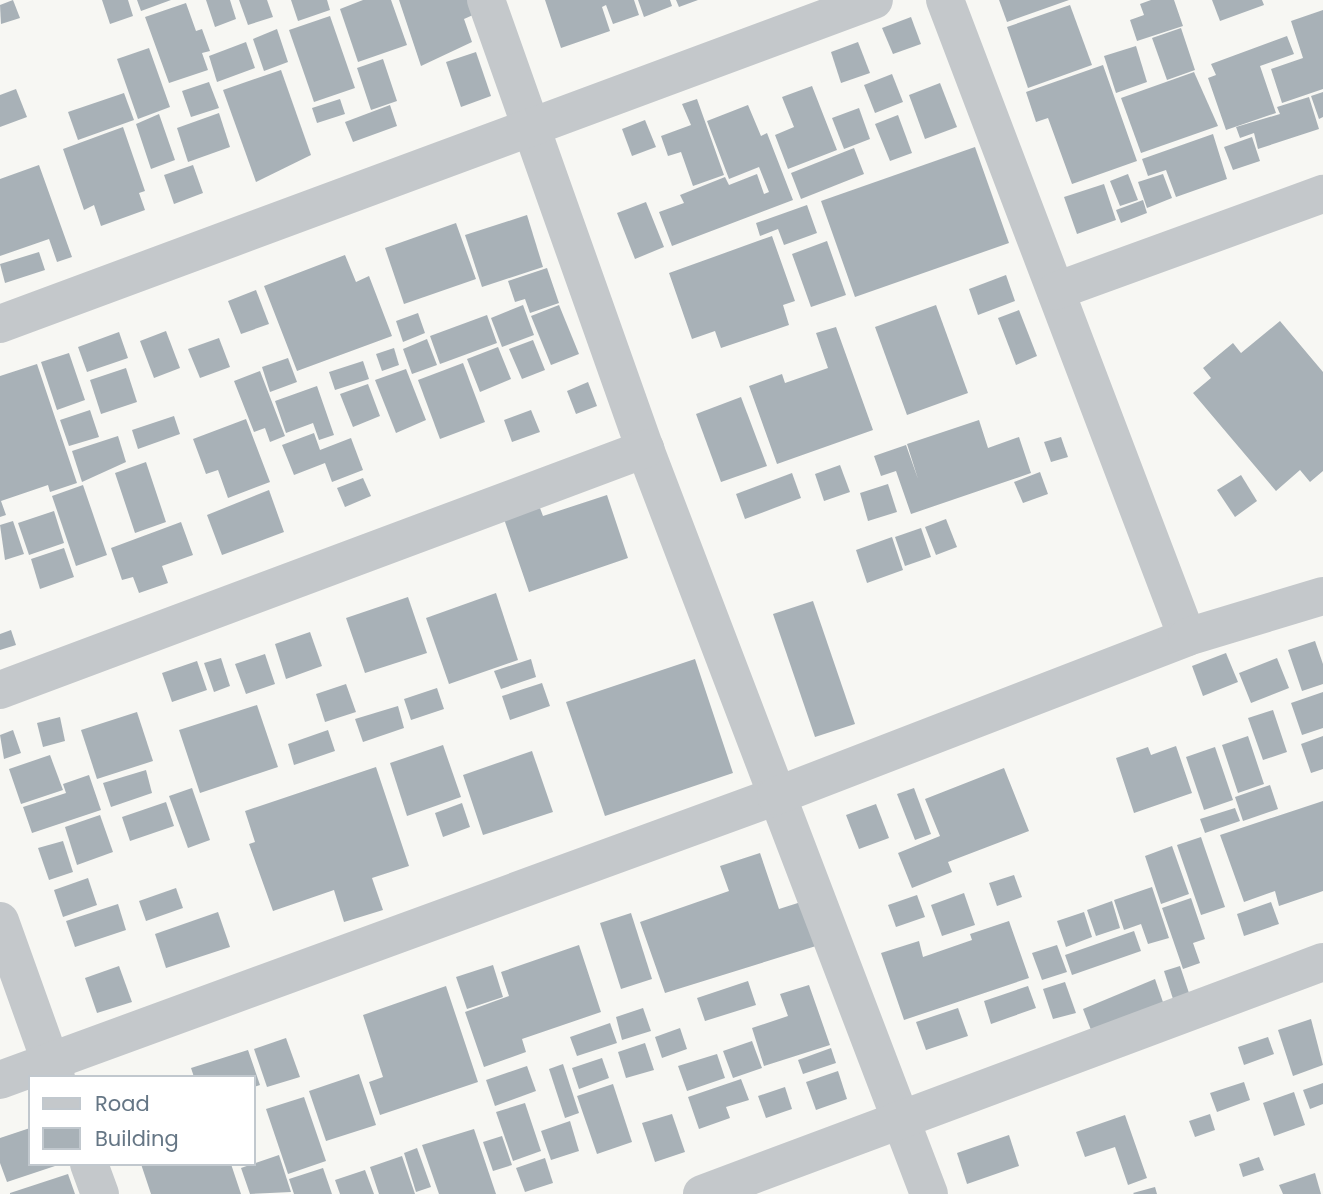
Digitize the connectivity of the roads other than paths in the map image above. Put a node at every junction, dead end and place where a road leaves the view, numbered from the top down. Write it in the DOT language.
graph roads {
  1 [pos="486,0"];
  2 [pos="874,0"];
  3 [pos="945,0"];
  4 [pos="533,127"];
  5 [pos="1323,194"];
  6 [pos="1056,291"];
  7 [pos="0,324"];
  8 [pos="645,449"];
  9 [pos="1323,596"];
  10 [pos="1187,637"];
  11 [pos="0,690"];
  12 [pos="775,796"];
  13 [pos="0,921"];
  14 [pos="1323,962"];
  15 [pos="53,1069"];
  16 [pos="0,1080"];
  17 [pos="901,1120"];
  18 [pos="90,1166"];
  19 [pos="100,1194"];
  20 [pos="702,1194"];
  21 [pos="929,1194"];
  1 -- 4 [label="street"];
  2 -- 4 [label="street"];
  3 -- 6 [label="street"];
  4 -- 7 [label="street"];
  4 -- 8 [label="street"];
  5 -- 6 [label="street"];
  6 -- 10 [label="street"];
  8 -- 11 [label="street"];
  8 -- 12 [label="street"];
  9 -- 10 [label="street"];
  10 -- 12 [label="street"];
  12 -- 15 [label="street"];
  12 -- 17 [label="street"];
  13 -- 15 [label="street"];
  14 -- 17 [label="street"];
  15 -- 16 [label="street"];
  17 -- 20 [label="street"];
  17 -- 21 [label="street"];
  18 -- 19 [label="street"];
}
